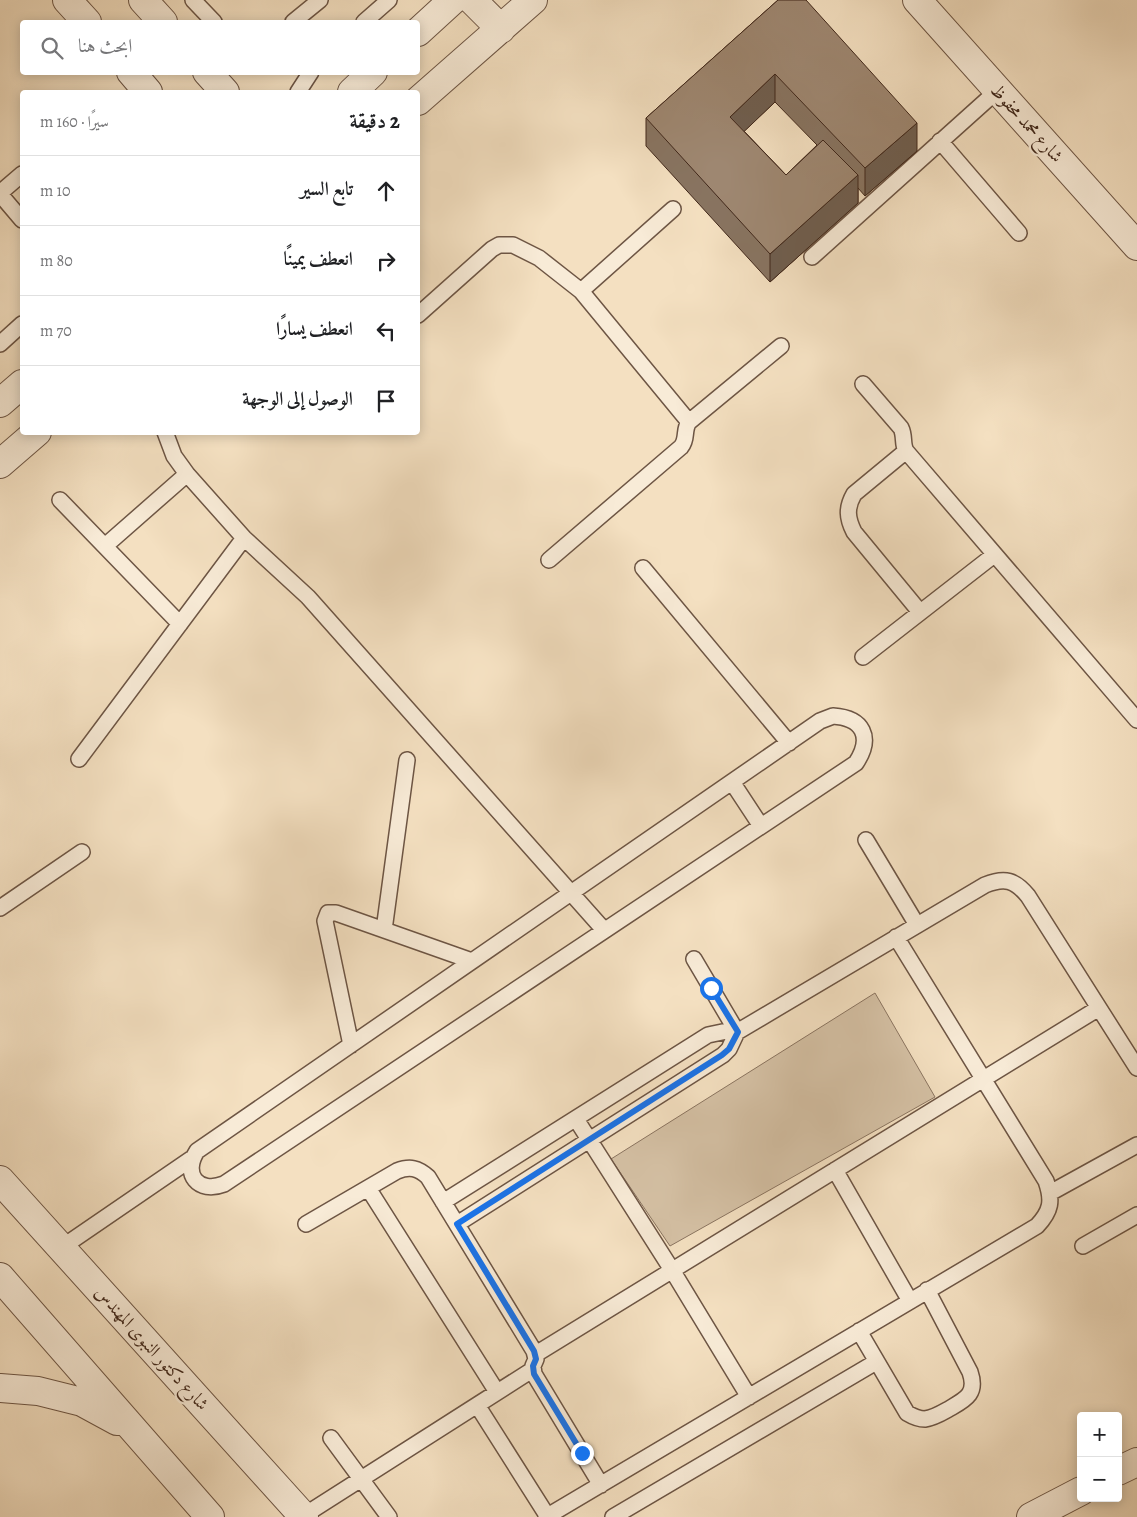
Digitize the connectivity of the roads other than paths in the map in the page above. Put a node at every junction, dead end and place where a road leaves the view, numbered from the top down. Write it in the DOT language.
graph roads {
  1 [pos="67,0"];
  2 [pos="143,0"];
  3 [pos="194,0"];
  4 [pos="320,0"];
  5 [pos="389,0"];
  6 [pos="452,0"];
  7 [pos="472,0"];
  8 [pos="533,0"];
  9 [pos="917,0"];
  10 [pos="85,20"];
  11 [pos="161,20"];
  12 [pos="212,20"];
  13 [pos="295,20"];
  14 [pos="366,20"];
  15 [pos="501,29"];
  16 [pos="420,30"];
  17 [pos="134,75"];
  18 [pos="210,75"];
  19 [pos="310,75"];
  20 [pos="370,75"];
  21 [pos="146,90"];
  22 [pos="223,90"];
  23 [pos="299,90"];
  24 [pos="354,90"];
  25 [pos="998,90"];
  26 [pos="420,99"];
  27 [pos="940,141"];
  28 [pos="20,176"];
  29 [pos="0,194"];
  30 [pos="673,208"];
  31 [pos="20,218"];
  32 [pos="1019,233"];
  33 [pos="1137,246"];
  34 [pos="812,257"];
  35 [pos="581,290"];
  36 [pos="420,313"];
  37 [pos="20,326"];
  38 [pos="0,344"];
  39 [pos="780,346"];
  40 [pos="863,384"];
  41 [pos="20,386"];
  42 [pos="0,403"];
  43 [pos="689,422"];
  44 [pos="34,435"];
  45 [pos="166,435"];
  46 [pos="906,451"];
  47 [pos="0,464"];
  48 [pos="186,474"];
  49 [pos="60,500"];
  50 [pos="244,538"];
  51 [pos="105,546"];
  52 [pos="994,554"];
  53 [pos="550,560"];
  54 [pos="643,568"];
  55 [pos="920,612"];
  56 [pos="180,624"];
  57 [pos="863,657"];
  58 [pos="1137,720"];
  59 [pos="789,743"];
  60 [pos="79,759"];
  61 [pos="407,760"];
  62 [pos="732,782"];
  63 [pos="761,826"];
  64 [pos="866,840"];
  65 [pos="82,852"];
  66 [pos="571,893"];
  67 [pos="0,908"];
  68 [pos="917,925"];
  69 [pos="384,930"];
  70 [pos="604,930"];
  71 [pos="896,938"];
  72 [pos="694,959"];
  73 [pos="472,961"];
  74 [pos="1099,1008"];
  75 [pos="738,1032"];
  76 [pos="351,1045"];
  77 [pos="1137,1068"];
  78 [pos="983,1079"];
  79 [pos="576,1119"];
  80 [pos="590,1141"];
  81 [pos="1137,1145"];
  82 [pos="191,1160"];
  83 [pos="835,1170"];
  84 [pos="0,1180"];
  85 [pos="368,1188"];
  86 [pos="1050,1193"];
  87 [pos="443,1202"];
  88 [pos="1137,1215"];
  89 [pos="306,1224"];
  90 [pos="457,1224"];
  91 [pos="1083,1246"];
  92 [pos="61,1248"];
  93 [pos="672,1270"];
  94 [pos="0,1277"];
  95 [pos="928,1290"];
  96 [pos="910,1300"];
  97 [pos="859,1331"];
  98 [pos="536,1354"];
  99 [pos="876,1362"];
  100 [pos="532,1370"];
  101 [pos="0,1388"];
  102 [pos="497,1392"];
  103 [pos="749,1397"];
  104 [pos="477,1405"];
  105 [pos="135,1431"];
  106 [pos="331,1438"];
  107 [pos="1137,1462"];
  108 [pos="1122,1469"];
  109 [pos="361,1479"];
  110 [pos="601,1485"];
  111 [pos="1077,1493"];
  112 [pos="210,1517"];
  113 [pos="303,1517"];
  114 [pos="389,1517"];
  115 [pos="547,1517"];
  116 [pos="613,1517"];
  117 [pos="1031,1517"];
  1 -- 10 [label="street"];
  2 -- 11 [label="street"];
  3 -- 12 [label="lane"];
  4 -- 13 [label="lane"];
  5 -- 14 [label="lane"];
  6 -- 16 [label="street"];
  7 -- 15 [label="street"];
  8 -- 15 [label="street"];
  9 -- 25 [label="street, شارع محمد محفوظ"];
  15 -- 26 [label="street"];
  17 -- 21 [label="street"];
  18 -- 22 [label="street"];
  19 -- 23 [label="lane"];
  20 -- 24 [label="street"];
  25 -- 27 [label="lane"];
  25 -- 33 [label="street, شارع محمد محفوظ"];
  27 -- 32 [label="lane"];
  27 -- 34 [label="lane"];
  28 -- 29 [label="lane"];
  29 -- 31 [label="lane"];
  30 -- 35 [label="lane"];
  35 -- 36 [label="lane"];
  35 -- 43 [label="lane"];
  37 -- 38 [label="lane"];
  39 -- 43 [label="lane"];
  40 -- 46 [label="lane"];
  41 -- 42 [label="street"];
  43 -- 53 [label="lane"];
  44 -- 47 [label="street"];
  45 -- 48 [label="lane"];
  46 -- 52 [label="lane"];
  46 -- 55 [label="lane"];
  48 -- 50 [label="lane"];
  48 -- 51 [label="lane"];
  49 -- 51 [label="lane"];
  50 -- 56 [label="lane"];
  50 -- 66 [label="lane"];
  51 -- 56 [label="lane"];
  52 -- 55 [label="lane"];
  52 -- 58 [label="lane"];
  54 -- 59 [label="lane"];
  55 -- 57 [label="lane"];
  56 -- 60 [label="lane"];
  59 -- 62 [label="lane"];
  59 -- 63 [label="lane"];
  61 -- 69 [label="lane"];
  62 -- 63 [label="lane"];
  62 -- 66 [label="lane"];
  63 -- 70 [label="lane"];
  64 -- 68 [label="lane"];
  65 -- 67 [label="lane"];
  66 -- 70 [label="lane"];
  66 -- 73 [label="lane"];
  68 -- 71 [label="lane"];
  68 -- 74 [label="lane"];
  69 -- 73 [label="lane"];
  69 -- 76 [label="lane"];
  70 -- 82 [label="lane"];
  71 -- 75 [label="lane"];
  71 -- 78 [label="lane"];
  72 -- 75 [label="lane"];
  73 -- 76 [label="lane"];
  74 -- 77 [label="lane"];
  74 -- 78 [label="lane"];
  75 -- 79 [label="lane"];
  75 -- 80 [label="lane"];
  76 -- 82 [label="lane"];
  78 -- 83 [label="lane"];
  78 -- 86 [label="lane"];
  79 -- 80 [label="lane"];
  79 -- 87 [label="lane"];
  80 -- 90 [label="lane"];
  80 -- 93 [label="lane"];
  81 -- 86 [label="lane"];
  82 -- 92 [label="lane"];
  83 -- 93 [label="lane"];
  83 -- 96 [label="lane"];
  84 -- 92 [label="street, شارع دكتور النبوى المهندس"];
  85 -- 87 [label="lane"];
  85 -- 89 [label="lane"];
  85 -- 102 [label="lane"];
  86 -- 95 [label="lane"];
  87 -- 90 [label="lane"];
  88 -- 91 [label="lane"];
  90 -- 98 [label="lane"];
  92 -- 113 [label="street, شارع دكتور النبوى المهندس"];
  93 -- 98 [label="lane"];
  93 -- 103 [label="lane"];
  94 -- 105 [label="street"];
  95 -- 96 [label="lane"];
  95 -- 99 [label="lane"];
  96 -- 97 [label="lane"];
  97 -- 99 [label="lane"];
  97 -- 103 [label="lane"];
  98 -- 100 [label="lane"];
  99 -- 116 [label="lane"];
  100 -- 102 [label="lane"];
  100 -- 110 [label="lane"];
  101 -- 105 [label="street"];
  102 -- 104 [label="lane"];
  103 -- 110 [label="lane"];
  104 -- 109 [label="lane"];
  104 -- 115 [label="lane"];
  105 -- 112 [label="street"];
  106 -- 109 [label="lane"];
  107 -- 108 [label="street"];
  109 -- 113 [label="lane"];
  109 -- 114 [label="lane"];
  110 -- 115 [label="lane"];
  111 -- 117 [label="street"];
}
